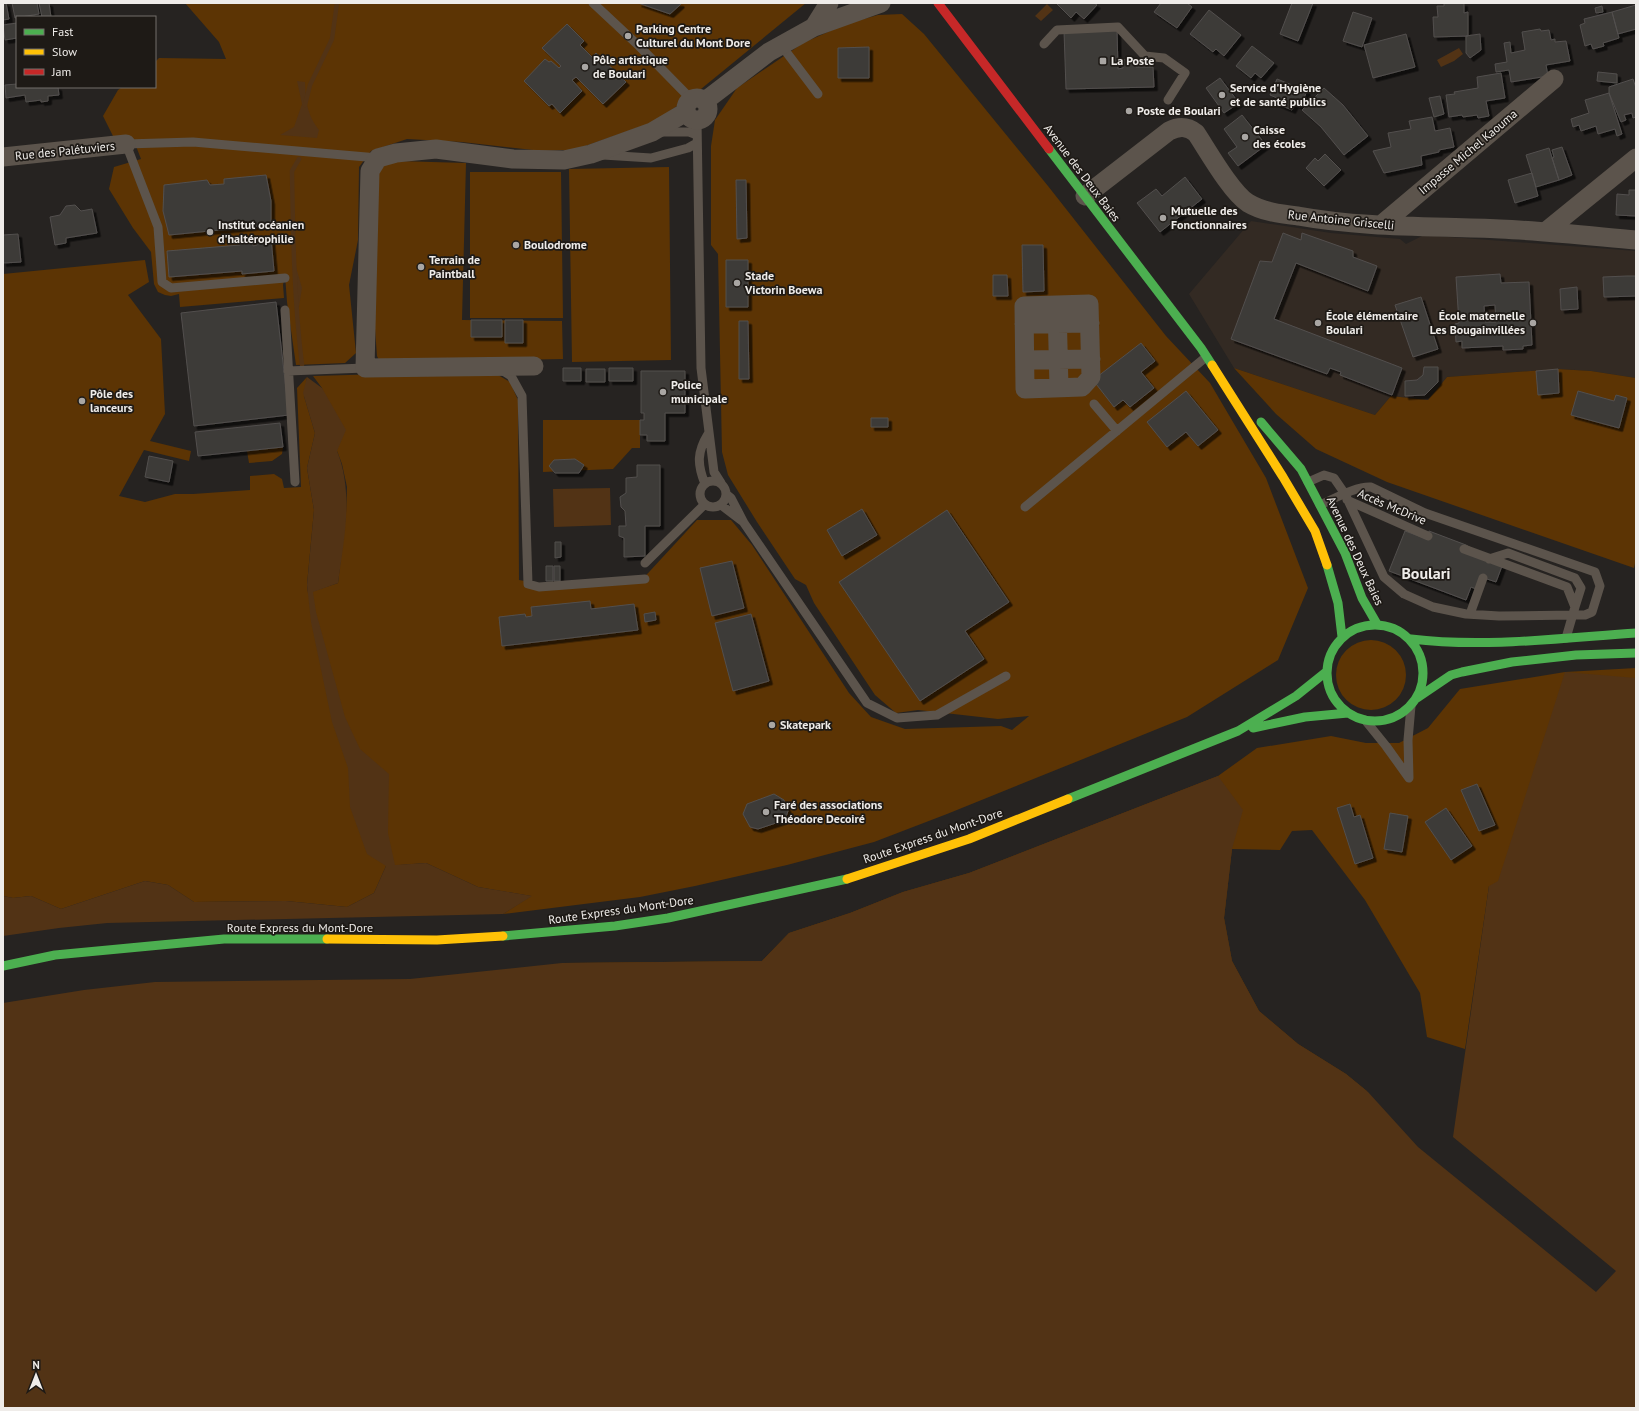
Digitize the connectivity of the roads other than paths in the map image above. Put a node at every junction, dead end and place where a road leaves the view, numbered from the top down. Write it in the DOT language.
graph roads {
  1 [pos="593,3"];
  2 [pos="829,3"];
  3 [pos="881,3"];
  4 [pos="938,3"];
  5 [pos="814,27"];
  6 [pos="1044,44"];
  7 [pos="781,45"];
  8 [pos="1554,79"];
  9 [pos="818,94"];
  10 [pos="1168,100"];
  11 [pos="696,118"];
  12 [pos="652,132"];
  13 [pos="126,144"];
  14 [pos="592,154"];
  15 [pos="3,157"];
  16 [pos="378,158"];
  17 [pos="1636,158"];
  18 [pos="1085,196"];
  19 [pos="1381,225"];
  20 [pos="1545,232"];
  21 [pos="1636,240"];
  22 [pos="285,278"];
  23 [pos="1057,305"];
  24 [pos="285,310"];
  25 [pos="1024,324"];
  26 [pos="1057,329"];
  27 [pos="1090,329"];
  28 [pos="1206,357"];
  29 [pos="1058,359"];
  30 [pos="1091,359"];
  31 [pos="1024,360"];
  32 [pos="534,366"];
  33 [pos="496,367"];
  34 [pos="365,368"];
  35 [pos="288,371"];
  36 [pos="1038,388"];
  37 [pos="1059,388"];
  38 [pos="1094,404"];
  39 [pos="1117,431"];
  40 [pos="708,434"];
  41 [pos="295,482"];
  42 [pos="1308,482"];
  43 [pos="721,483"];
  44 [pos="705,484"];
  45 [pos="726,494"];
  46 [pos="1346,497"];
  47 [pos="705,504"];
  48 [pos="721,505"];
  49 [pos="1320,505"];
  50 [pos="1024,507"];
  51 [pos="744,523"];
  52 [pos="1428,536"];
  53 [pos="1464,549"];
  54 [pos="646,563"];
  55 [pos="1483,578"];
  56 [pos="646,579"];
  57 [pos="1574,611"];
  58 [pos="1470,614"];
  59 [pos="1377,624"];
  60 [pos="1636,633"];
  61 [pos="1342,637"];
  62 [pos="1566,638"];
  63 [pos="1411,639"];
  64 [pos="1636,653"];
  65 [pos="1326,672"];
  66 [pos="1006,676"];
  67 [pos="1417,698"];
  68 [pos="1411,706"];
  69 [pos="1348,713"];
  70 [pos="1365,720"];
  71 [pos="1238,731"];
  72 [pos="3,966"];
  1 -- 11 [label="lane"];
  2 -- 5 [label="street"];
  3 -- 5 [label="street"];
  4 -- 18 [label="main road, Avenue des Deux Baies"];
  5 -- 7 [label="street"];
  6 -- 10 [label="lane"];
  7 -- 9 [label="lane"];
  7 -- 11 [label="street"];
  8 -- 19 [label="street, Impasse Michel Kaouma"];
  11 -- 12 [label="street"];
  11 -- 12 [label="lane"];
  11 -- 14 [label="lane"];
  11 -- 40 [label="lane"];
  12 -- 14 [label="street"];
  13 -- 15 [label="street, Rue des Palétuviers"];
  13 -- 16 [label="lane"];
  13 -- 22 [label="lane"];
  14 -- 16 [label="street"];
  16 -- 34 [label="street"];
  17 -- 20 [label="street"];
  18 -- 19 [label="street, Rue Antoine Griscelli"];
  18 -- 28 [label="main road, Avenue des Deux Baies"];
  19 -- 20 [label="street, Rue Antoine Griscelli"];
  20 -- 21 [label="street, Rue Antoine Griscelli"];
  23 -- 25 [label="street"];
  23 -- 26 [label="street"];
  23 -- 27 [label="street"];
  24 -- 35 [label="lane"];
  25 -- 26 [label="street"];
  25 -- 31 [label="street"];
  26 -- 27 [label="street"];
  26 -- 29 [label="street"];
  27 -- 30 [label="street"];
  28 -- 39 [label="lane"];
  28 -- 42 [label="main road, Avenue des Deux Baies"];
  28 -- 61 [label="main road, Avenue des Deux Baies"];
  29 -- 30 [label="street"];
  29 -- 31 [label="street"];
  29 -- 36 [label="street"];
  29 -- 37 [label="street"];
  30 -- 37 [label="street"];
  31 -- 36 [label="street"];
  32 -- 33 [label="street"];
  33 -- 34 [label="street"];
  33 -- 56 [label="lane"];
  34 -- 35 [label="lane"];
  35 -- 41 [label="lane"];
  36 -- 37 [label="street"];
  38 -- 39 [label="lane"];
  39 -- 50 [label="lane"];
  40 -- 43 [label="lane"];
  40 -- 44 [label="lane"];
  42 -- 46 [label="lane"];
  42 -- 49 [label="main road, Avenue des Deux Baies"];
  43 -- 44 [label="lane"];
  43 -- 45 [label="lane"];
  44 -- 47 [label="lane"];
  45 -- 48 [label="lane"];
  45 -- 51 [label="lane"];
  46 -- 49 [label="lane"];
  46 -- 52 [label="lane, Accès McDrive"];
  46 -- 57 [label="lane"];
  46 -- 58 [label="lane"];
  47 -- 48 [label="lane"];
  47 -- 54 [label="lane"];
  48 -- 51 [label="lane"];
  49 -- 59 [label="main road, Avenue des Deux Baies"];
  51 -- 66 [label="lane"];
  53 -- 57 [label="lane"];
  55 -- 58 [label="lane"];
  57 -- 58 [label="lane"];
  57 -- 62 [label="lane"];
  59 -- 61 [label="main road"];
  59 -- 63 [label="main road"];
  60 -- 62 [label="main road"];
  61 -- 65 [label="main road"];
  62 -- 63 [label="main road"];
  63 -- 67 [label="main road"];
  64 -- 67 [label="main road"];
  65 -- 69 [label="main road"];
  65 -- 71 [label="main road, Route Express du Mont-Dore"];
  67 -- 68 [label="main road"];
  68 -- 70 [label="main road"];
  68 -- 70 [label="lane"];
  69 -- 70 [label="main road"];
  69 -- 71 [label="main road, Route Express du Mont-Dore"];
  71 -- 72 [label="main road, Route Express du Mont-Dore"];
}
